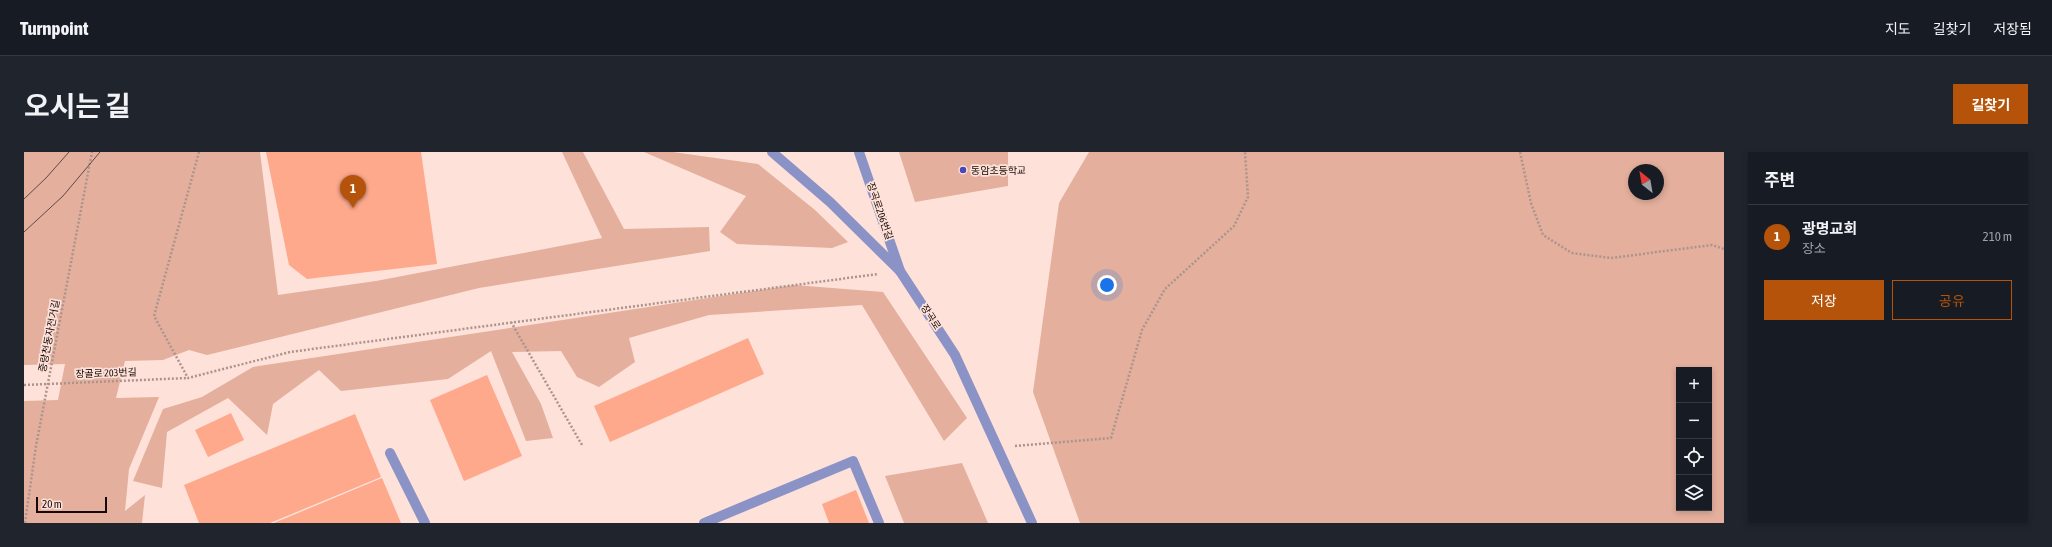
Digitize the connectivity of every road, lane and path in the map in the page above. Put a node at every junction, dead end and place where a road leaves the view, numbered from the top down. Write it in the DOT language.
graph roads {
  1 [pos="92,152"];
  2 [pos="199,152"];
  3 [pos="772,152"];
  4 [pos="859,152"];
  5 [pos="1245,152"];
  6 [pos="1520,152"];
  7 [pos="1724,249"];
  8 [pos="900,271"];
  9 [pos="511,322"];
  10 [pos="188,378"];
  11 [pos="24,385"];
  12 [pos="582,445"];
  13 [pos="998,448"];
  14 [pos="390,453"];
  15 [pos="25,523"];
  16 [pos="425,523"];
  17 [pos="704,523"];
  18 [pos="879,523"];
  19 [pos="1032,523"];
  1 -- 15 [label="path, 중랑천동자전거길"];
  2 -- 10 [label="path"];
  3 -- 8 [label="street, 장곡로"];
  4 -- 8 [label="street, 장곡로206번길"];
  5 -- 13 [label="path"];
  6 -- 7 [label="path"];
  8 -- 9 [label="path, 장골로 203번길"];
  8 -- 13 [label="street, 장곡로"];
  9 -- 10 [label="path, 장골로 203번길"];
  9 -- 12 [label="path"];
  10 -- 11 [label="path, 장골로 203번길, bridge"];
  13 -- 19 [label="street, 장곡로"];
  14 -- 16 [label="street"];
  17 -- 18 [label="street"];
}
